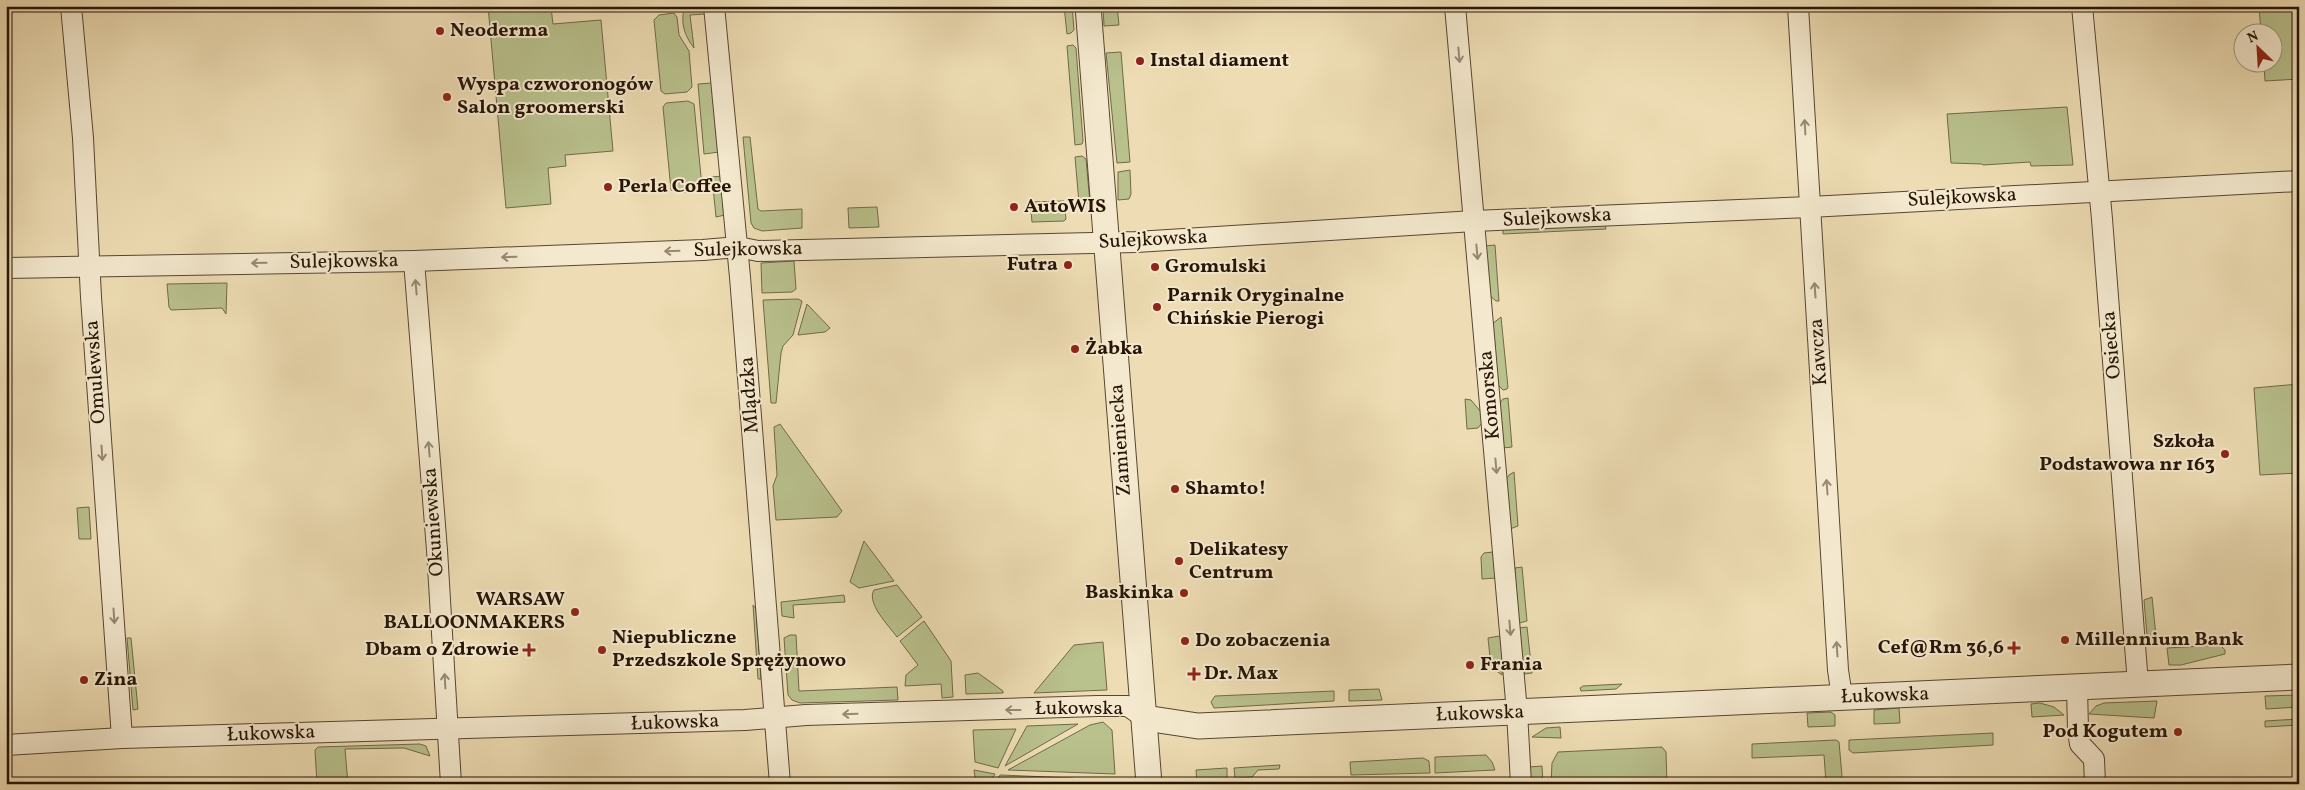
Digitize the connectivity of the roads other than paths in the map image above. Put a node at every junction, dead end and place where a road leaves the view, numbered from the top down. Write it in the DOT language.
graph roads {
  1 [pos="71,6"];
  2 [pos="714,6"];
  3 [pos="1088,6"];
  4 [pos="1455,6"];
  5 [pos="1798,6"];
  6 [pos="2082,6"];
  7 [pos="2299,181"];
  8 [pos="2099,190"];
  9 [pos="1810,207"];
  10 [pos="1474,221"];
  11 [pos="1106,243"];
  12 [pos="738,247"];
  13 [pos="414,261"];
  14 [pos="90,265"];
  15 [pos="6,268"];
  16 [pos="2299,677"];
  17 [pos="2138,684"];
  18 [pos="2077,687"];
  19 [pos="1842,697"];
  20 [pos="1517,712"];
  21 [pos="1145,718"];
  22 [pos="776,719"];
  23 [pos="448,729"];
  24 [pos="122,738"];
  25 [pos="6,745"];
  26 [pos="451,784"];
  27 [pos="780,784"];
  28 [pos="1149,784"];
  29 [pos="1521,784"];
  30 [pos="2095,784"];
  1 -- 14 [label="street, Omulewska"];
  2 -- 12 [label="street, Mlądzka"];
  3 -- 11 [label="street, Zamieniecka"];
  4 -- 10 [label="street, Komorska, one-way"];
  9 -- 5 [label="street, Kawcza, one-way"];
  6 -- 8 [label="street, Osiecka"];
  7 -- 8 [label="street, Sulejkowska"];
  8 -- 9 [label="street, Sulejkowska"];
  8 -- 17 [label="street, Osiecka"];
  9 -- 10 [label="street, Sulejkowska"];
  19 -- 9 [label="street, Kawcza, one-way"];
  10 -- 11 [label="street, Sulejkowska"];
  10 -- 20 [label="street, Komorska, one-way"];
  11 -- 12 [label="street, Sulejkowska"];
  11 -- 21 [label="street, Zamieniecka"];
  12 -- 13 [label="street, Sulejkowska, one-way"];
  12 -- 22 [label="street, Mlądzka"];
  13 -- 14 [label="street, Sulejkowska, one-way"];
  23 -- 13 [label="street, Okuniewska, one-way"];
  14 -- 15 [label="street, Sulejkowska"];
  14 -- 24 [label="street, Omulewska, one-way"];
  16 -- 17 [label="street, Łukowska"];
  17 -- 18 [label="street, Łukowska"];
  18 -- 19 [label="street, Łukowska"];
  18 -- 30 [label="street"];
  19 -- 20 [label="street, Łukowska"];
  20 -- 21 [label="street, Łukowska"];
  20 -- 29 [label="street, Komorska"];
  21 -- 22 [label="street, Łukowska, one-way"];
  21 -- 28 [label="street, Zamieniecka"];
  22 -- 23 [label="street, Łukowska"];
  22 -- 27 [label="street, Mlądzka"];
  23 -- 24 [label="street, Łukowska"];
  23 -- 26 [label="street, Okuniewska"];
  24 -- 25 [label="street, Łukowska"];
}
